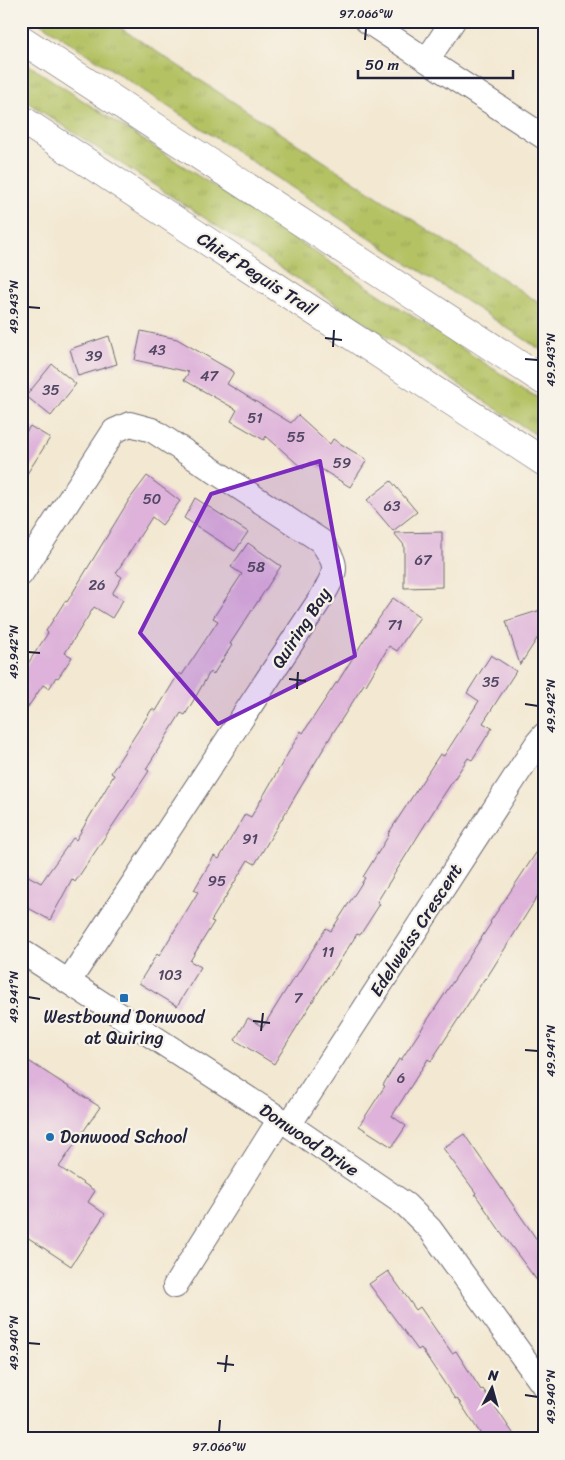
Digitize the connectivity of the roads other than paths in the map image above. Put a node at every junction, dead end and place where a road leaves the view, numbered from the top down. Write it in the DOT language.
graph roads {
  1 [pos="367,21"];
  2 [pos="453,21"];
  3 [pos="21,39"];
  4 [pos="427,60"];
  5 [pos="21,118"];
  6 [pos="544,137"];
  7 [pos="544,381"];
  8 [pos="544,462"];
  9 [pos="21,574"];
  10 [pos="544,735"];
  11 [pos="21,951"];
  12 [pos="69,981"];
  13 [pos="285,1122"];
  14 [pos="175,1286"];
  15 [pos="544,1386"];
  1 -- 4 [label="street"];
  2 -- 4 [label="street"];
  3 -- 7 [label="main road"];
  4 -- 6 [label="street"];
  5 -- 8 [label="main road, Chief Peguis Trail"];
  9 -- 12 [label="street, Quiring Bay"];
  10 -- 13 [label="street, Edelweiss Crescent"];
  11 -- 12 [label="street, Donwood Drive"];
  12 -- 13 [label="street, Donwood Drive"];
  13 -- 14 [label="street, Edelweiss Crescent"];
  13 -- 15 [label="street, Donwood Drive"];
}
